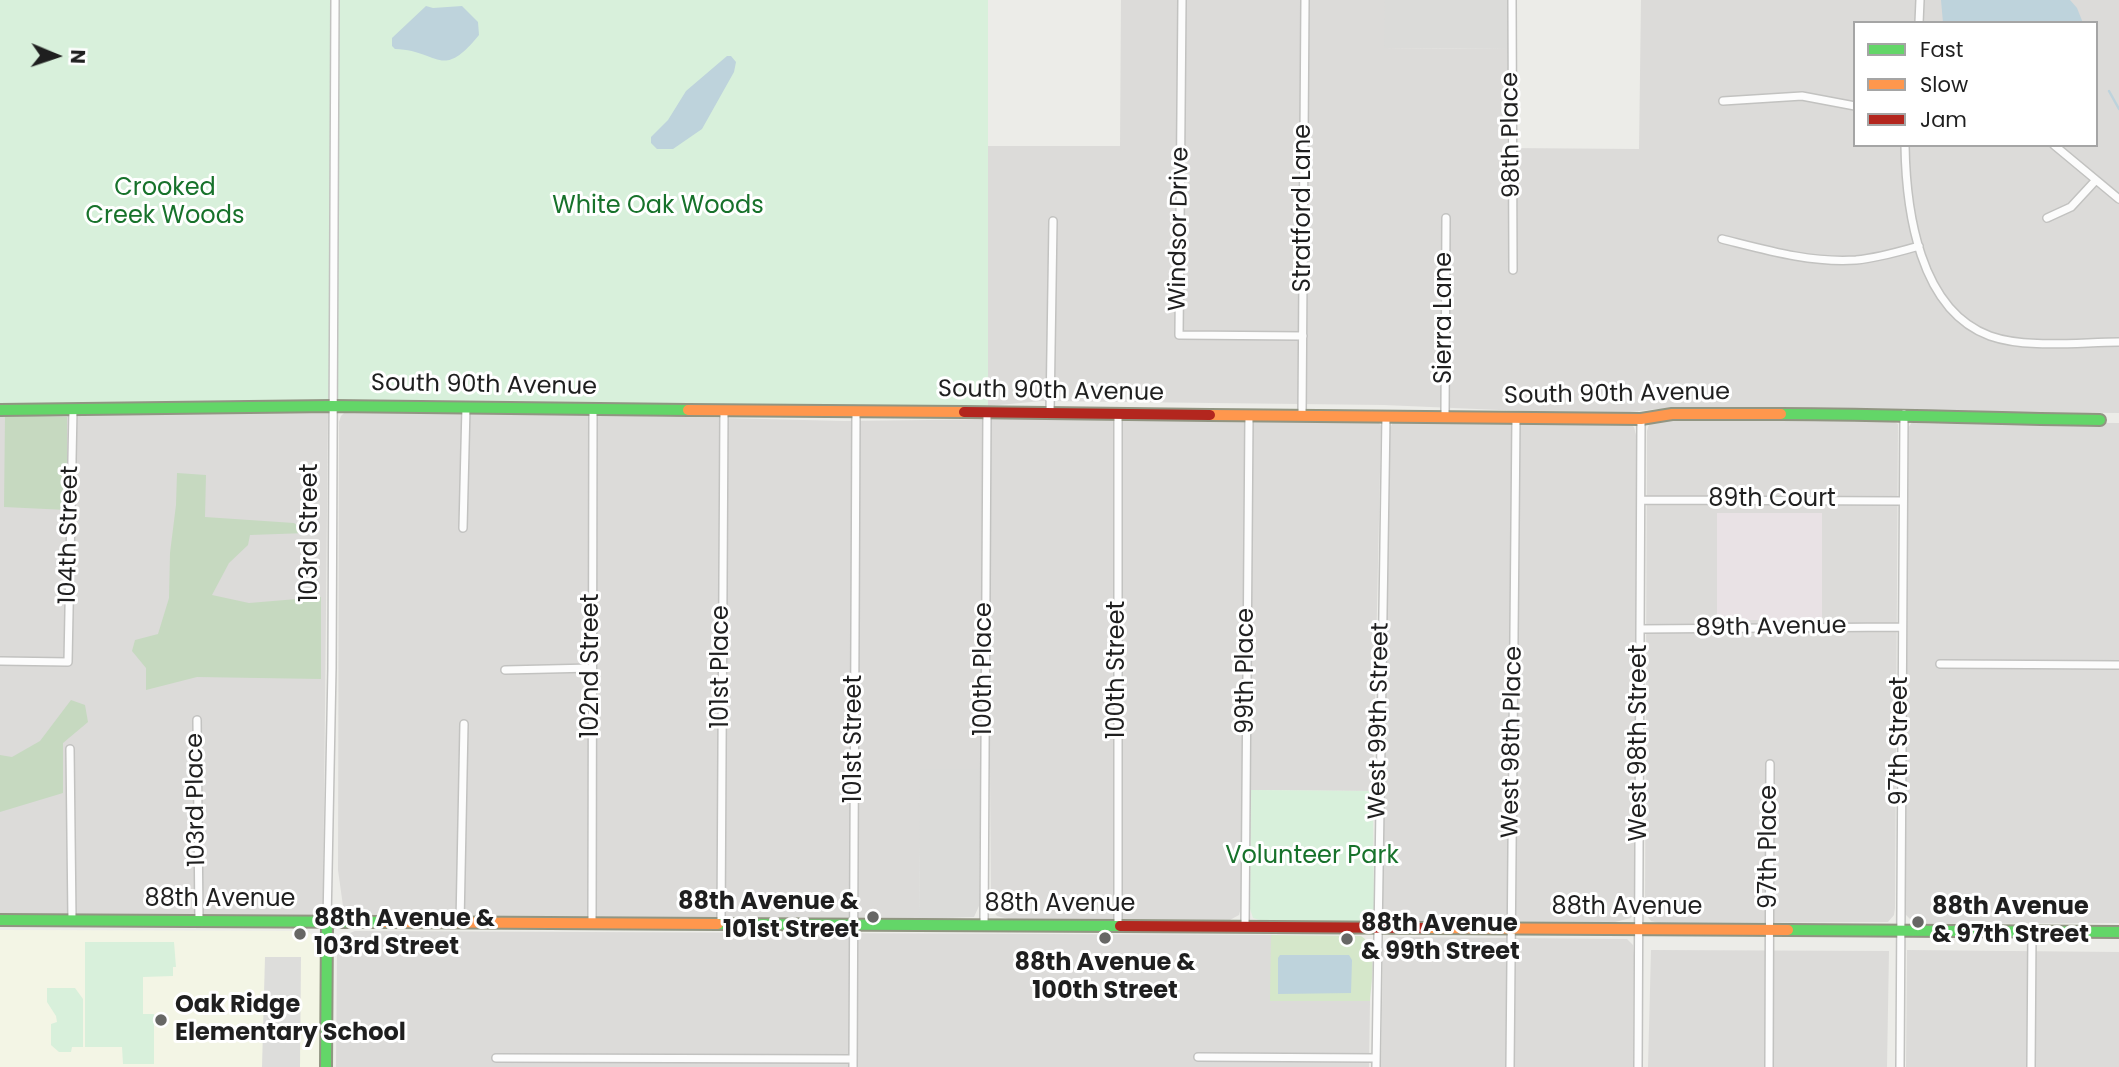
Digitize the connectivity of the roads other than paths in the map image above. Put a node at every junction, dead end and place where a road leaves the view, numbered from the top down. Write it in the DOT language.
graph roads {
  1 [pos="335,0"];
  2 [pos="1182,0"];
  3 [pos="1305,0"];
  4 [pos="1512,0"];
  5 [pos="1920,0"];
  6 [pos="1919,21"];
  7 [pos="1723,101"];
  8 [pos="1853,106"];
  9 [pos="1906,147"];
  10 [pos="2056,147"];
  11 [pos="2096,180"];
  12 [pos="2119,199"];
  13 [pos="1446,218"];
  14 [pos="2047,218"];
  15 [pos="1053,221"];
  16 [pos="1722,239"];
  17 [pos="1919,246"];
  18 [pos="1513,270"];
  19 [pos="1303,336"];
  20 [pos="2119,342"];
  21 [pos="332,406"];
  22 [pos="466,407"];
  23 [pos="593,408"];
  24 [pos="73,409"];
  25 [pos="0,410"];
  26 [pos="724,410"];
  27 [pos="856,411"];
  28 [pos="987,412"];
  29 [pos="1050,413"];
  30 [pos="1118,414"];
  31 [pos="1904,414"];
  32 [pos="1249,415"];
  33 [pos="1302,415"];
  34 [pos="1386,416"];
  35 [pos="1445,417"];
  36 [pos="1516,418"];
  37 [pos="1641,419"];
  38 [pos="2100,420"];
  39 [pos="1642,500"];
  40 [pos="1903,501"];
  41 [pos="463,528"];
  42 [pos="1901,627"];
  43 [pos="1640,629"];
  44 [pos="0,661"];
  45 [pos="1940,664"];
  46 [pos="2119,665"];
  47 [pos="592,668"];
  48 [pos="505,670"];
  49 [pos="197,720"];
  50 [pos="464,724"];
  51 [pos="70,749"];
  52 [pos="1770,764"];
  53 [pos="0,920"];
  54 [pos="72,920"];
  55 [pos="199,921"];
  56 [pos="327,922"];
  57 [pos="460,923"];
  58 [pos="592,923"];
  59 [pos="720,924"];
  60 [pos="854,925"];
  61 [pos="984,926"];
  62 [pos="1118,927"];
  63 [pos="1245,927"];
  64 [pos="1377,928"];
  65 [pos="1511,929"];
  66 [pos="1639,930"];
  67 [pos="1770,930"];
  68 [pos="1900,931"];
  69 [pos="2032,932"];
  70 [pos="2119,932"];
  71 [pos="1198,1057"];
  72 [pos="496,1058"];
  73 [pos="853,1063"];
  74 [pos="1376,1063"];
  75 [pos="326,1067"];
  76 [pos="1510,1067"];
  77 [pos="1638,1067"];
  78 [pos="1769,1067"];
  79 [pos="1900,1067"];
  80 [pos="2031,1067"];
  1 -- 21 [label="street, 103rd Street"];
  2 -- 19 [label="street, Windsor Drive"];
  3 -- 19 [label="street, Stratford Lane"];
  4 -- 18 [label="street, 98th Place"];
  5 -- 6 [label="street"];
  7 -- 8 [label="street"];
  9 -- 17 [label="street"];
  10 -- 11 [label="street"];
  11 -- 12 [label="street"];
  11 -- 14 [label="street"];
  13 -- 35 [label="street, Sierra Lane"];
  15 -- 29 [label="street"];
  16 -- 17 [label="street"];
  17 -- 20 [label="street"];
  19 -- 33 [label="street, Stratford Lane"];
  21 -- 22 [label="street, South 90th Avenue"];
  21 -- 24 [label="street, South 90th Avenue"];
  21 -- 56 [label="street, 103rd Street"];
  22 -- 23 [label="street, South 90th Avenue"];
  22 -- 41 [label="street"];
  23 -- 26 [label="street, South 90th Avenue"];
  23 -- 47 [label="street, 102nd Street"];
  24 -- 25 [label="street, South 90th Avenue"];
  24 -- 44 [label="street, 104th Street"];
  26 -- 27 [label="street, South 90th Avenue"];
  26 -- 59 [label="street, 101st Place"];
  27 -- 28 [label="street, South 90th Avenue"];
  27 -- 60 [label="street, 101st Street"];
  28 -- 29 [label="street, South 90th Avenue"];
  28 -- 61 [label="street, 100th Place"];
  29 -- 30 [label="street, South 90th Avenue"];
  30 -- 32 [label="street, South 90th Avenue"];
  30 -- 62 [label="street, 100th Street"];
  31 -- 37 [label="street, South 90th Avenue"];
  31 -- 38 [label="street, South 90th Avenue"];
  31 -- 40 [label="street, 97th Street"];
  32 -- 33 [label="street, South 90th Avenue"];
  32 -- 63 [label="street, 99th Place"];
  33 -- 34 [label="street, South 90th Avenue"];
  34 -- 35 [label="street, South 90th Avenue"];
  34 -- 64 [label="street, West 99th Street"];
  35 -- 36 [label="street, South 90th Avenue"];
  36 -- 37 [label="street, South 90th Avenue"];
  36 -- 65 [label="street, West 98th Place"];
  37 -- 39 [label="street, West 98th Street"];
  39 -- 40 [label="street, 89th Court"];
  39 -- 43 [label="street, West 98th Street"];
  40 -- 42 [label="street, 97th Street"];
  42 -- 43 [label="street, 89th Avenue"];
  42 -- 68 [label="street, 97th Street"];
  43 -- 66 [label="street, West 98th Street"];
  45 -- 46 [label="street"];
  47 -- 48 [label="street"];
  47 -- 58 [label="street, 102nd Street"];
  49 -- 55 [label="street, 103rd Place"];
  50 -- 57 [label="street"];
  51 -- 54 [label="street"];
  52 -- 67 [label="street, 97th Place"];
  53 -- 54 [label="street, 88th Avenue"];
  54 -- 55 [label="street, 88th Avenue"];
  55 -- 56 [label="street, 88th Avenue"];
  56 -- 57 [label="street, 88th Avenue"];
  56 -- 75 [label="street, 103rd Street"];
  57 -- 58 [label="street, 88th Avenue"];
  58 -- 59 [label="street, 88th Avenue"];
  59 -- 60 [label="street, 88th Avenue"];
  60 -- 61 [label="street, 88th Avenue"];
  60 -- 73 [label="street, 101st Street"];
  61 -- 62 [label="street, 88th Avenue"];
  62 -- 63 [label="street, 88th Avenue"];
  63 -- 64 [label="street, 88th Avenue"];
  64 -- 65 [label="street, 88th Avenue"];
  64 -- 74 [label="street, West 99th Street"];
  65 -- 66 [label="street, 88th Avenue"];
  65 -- 76 [label="street, West 98th Place"];
  66 -- 67 [label="street, 88th Avenue"];
  66 -- 77 [label="street, West 98th Street"];
  67 -- 68 [label="street, 88th Avenue"];
  67 -- 78 [label="street, 97th Place"];
  68 -- 69 [label="street, 88th Avenue"];
  68 -- 79 [label="street, 97th Street"];
  69 -- 70 [label="street, 88th Avenue"];
  69 -- 80 [label="street"];
  71 -- 74 [label="street"];
  72 -- 73 [label="street"];
}
